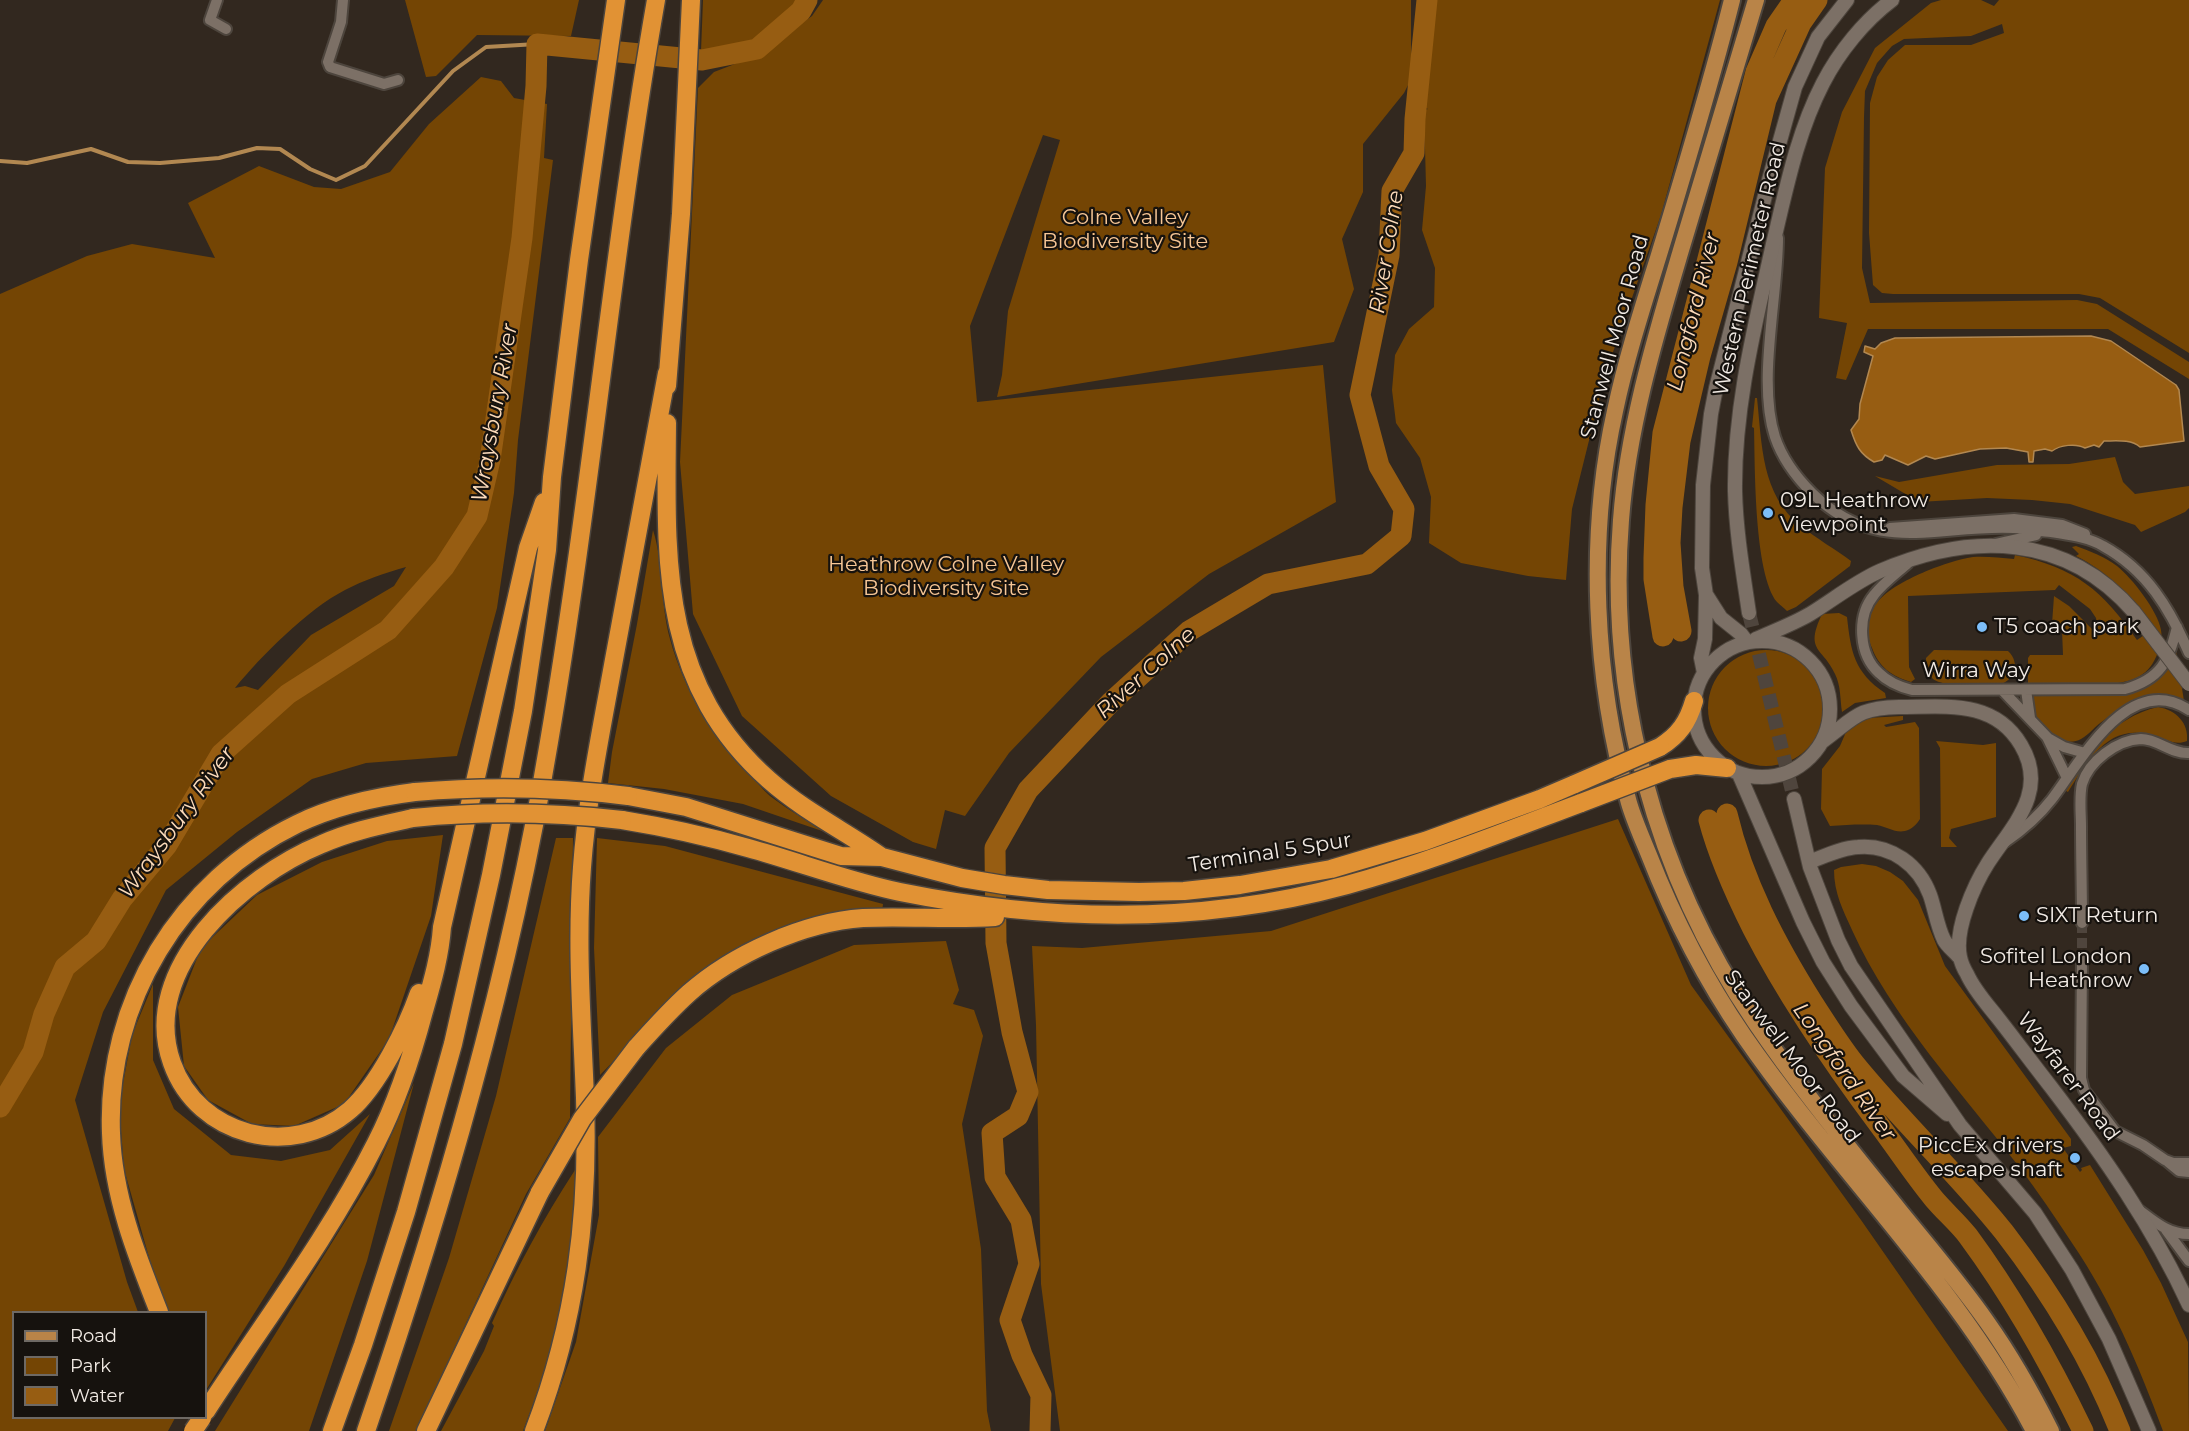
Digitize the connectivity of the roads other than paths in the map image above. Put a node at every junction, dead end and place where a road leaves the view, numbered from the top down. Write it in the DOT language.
graph roads {
  1 [pos="216,0"];
  2 [pos="343,0"];
  3 [pos="616,0"];
  4 [pos="656,0"];
  5 [pos="691,0"];
  6 [pos="1732,0"];
  7 [pos="1756,0"];
  8 [pos="1847,0"];
  9 [pos="1892,0"];
  10 [pos="226,29"];
  11 [pos="398,80"];
  12 [pos="1778,223"];
  13 [pos="667,374"];
  14 [pos="552,477"];
  15 [pos="1876,530"];
  16 [pos="2052,532"];
  17 [pos="2091,541"];
  18 [pos="1996,545"];
  19 [pos="1911,560"];
  20 [pos="1706,595"];
  21 [pos="1749,613"];
  22 [pos="2177,627"];
  23 [pos="2189,635"];
  24 [pos="1750,642"];
  25 [pos="2189,653"];
  26 [pos="1704,673"];
  27 [pos="2189,684"];
  28 [pos="2026,690"];
  29 [pos="2002,691"];
  30 [pos="1694,701"];
  31 [pos="2189,710"];
  32 [pos="2030,718"];
  33 [pos="2047,737"];
  34 [pos="1823,741"];
  35 [pos="2085,753"];
  36 [pos="2189,753"];
  37 [pos="1733,771"];
  38 [pos="2067,778"];
  39 [pos="1794,799"];
  40 [pos="2002,844"];
  41 [pos="882,857"];
  42 [pos="1809,862"];
  43 [pos="938,908"];
  44 [pos="2082,923"];
  45 [pos="442,927"];
  46 [pos="1959,957"];
  47 [pos="2082,960"];
  48 [pos="1960,1125"];
  49 [pos="2189,1156"];
  50 [pos="2165,1160"];
  51 [pos="2189,1163"];
  52 [pos="2189,1172"];
  53 [pos="2137,1208"];
  54 [pos="2165,1229"];
  55 [pos="2189,1234"];
  56 [pos="2189,1261"];
  57 [pos="2189,1305"];
  58 [pos="159,1311"];
  59 [pos="207,1409"];
  60 [pos="332,1431"];
  61 [pos="366,1431"];
  62 [pos="426,1431"];
  63 [pos="534,1431"];
  64 [pos="2034,1431"];
  65 [pos="2051,1431"];
  66 [pos="2149,1431"];
  1 -- 10 [label="street"];
  2 -- 11 [label="street"];
  3 -- 14 [label="highway"];
  4 -- 61 [label="highway"];
  5 -- 13 [label="highway"];
  6 -- 64 [label="main road, Stanwell Moor Road"];
  7 -- 65 [label="main road, Stanwell Moor Road"];
  8 -- 20 [label="street, Western Perimeter Road"];
  9 -- 12 [label="street, Western Perimeter Road"];
  12 -- 15 [label="street"];
  12 -- 21 [label="street, Western Perimeter Road"];
  13 -- 41 [label="highway"];
  13 -- 63 [label="highway"];
  14 -- 45 [label="highway"];
  14 -- 60 [label="highway"];
  15 -- 16 [label="street"];
  15 -- 17 [label="street"];
  16 -- 17 [label="street"];
  16 -- 18 [label="street"];
  17 -- 22 [label="street"];
  18 -- 19 [label="street"];
  18 -- 27 [label="street, bridge"];
  19 -- 24 [label="street"];
  19 -- 29 [label="street, Wirra Way"];
  20 -- 24 [label="street, Western Perimeter Road"];
  20 -- 26 [label="street, Western Perimeter Road"];
  22 -- 23 [label="street"];
  22 -- 25 [label="street"];
  22 -- 28 [label="street, Wirra Way"];
  24 -- 26 [label="street"];
  24 -- 34 [label="street"];
  26 -- 30 [label="street"];
  28 -- 29 [label="street, Wirra Way"];
  28 -- 32 [label="street"];
  29 -- 32 [label="street"];
  30 -- 37 [label="street"];
  30 -- 41 [label="highway, Terminal 5 Spur, bridge"];
  31 -- 35 [label="street"];
  32 -- 33 [label="street"];
  33 -- 35 [label="street"];
  33 -- 38 [label="street"];
  34 -- 37 [label="street"];
  34 -- 40 [label="street"];
  35 -- 38 [label="street"];
  36 -- 44 [label="street"];
  37 -- 43 [label="highway, Terminal 5 Spur, bridge"];
  37 -- 48 [label="street"];
  38 -- 40 [label="street"];
  39 -- 42 [label="street"];
  40 -- 46 [label="street"];
  41 -- 58 [label="highway, bridge"];
  42 -- 46 [label="street, Wayfarer Road"];
  42 -- 48 [label="street"];
  43 -- 45 [label="highway, bridge"];
  43 -- 62 [label="highway, bridge"];
  45 -- 59 [label="highway"];
  46 -- 53 [label="street, Wayfarer Road"];
  47 -- 50 [label="street"];
  48 -- 66 [label="street"];
  49 -- 50 [label="street"];
  50 -- 51 [label="street"];
  50 -- 52 [label="street"];
  53 -- 54 [label="street"];
  53 -- 57 [label="street, Wayfarer Road"];
  54 -- 55 [label="street"];
  54 -- 56 [label="street"];
}
